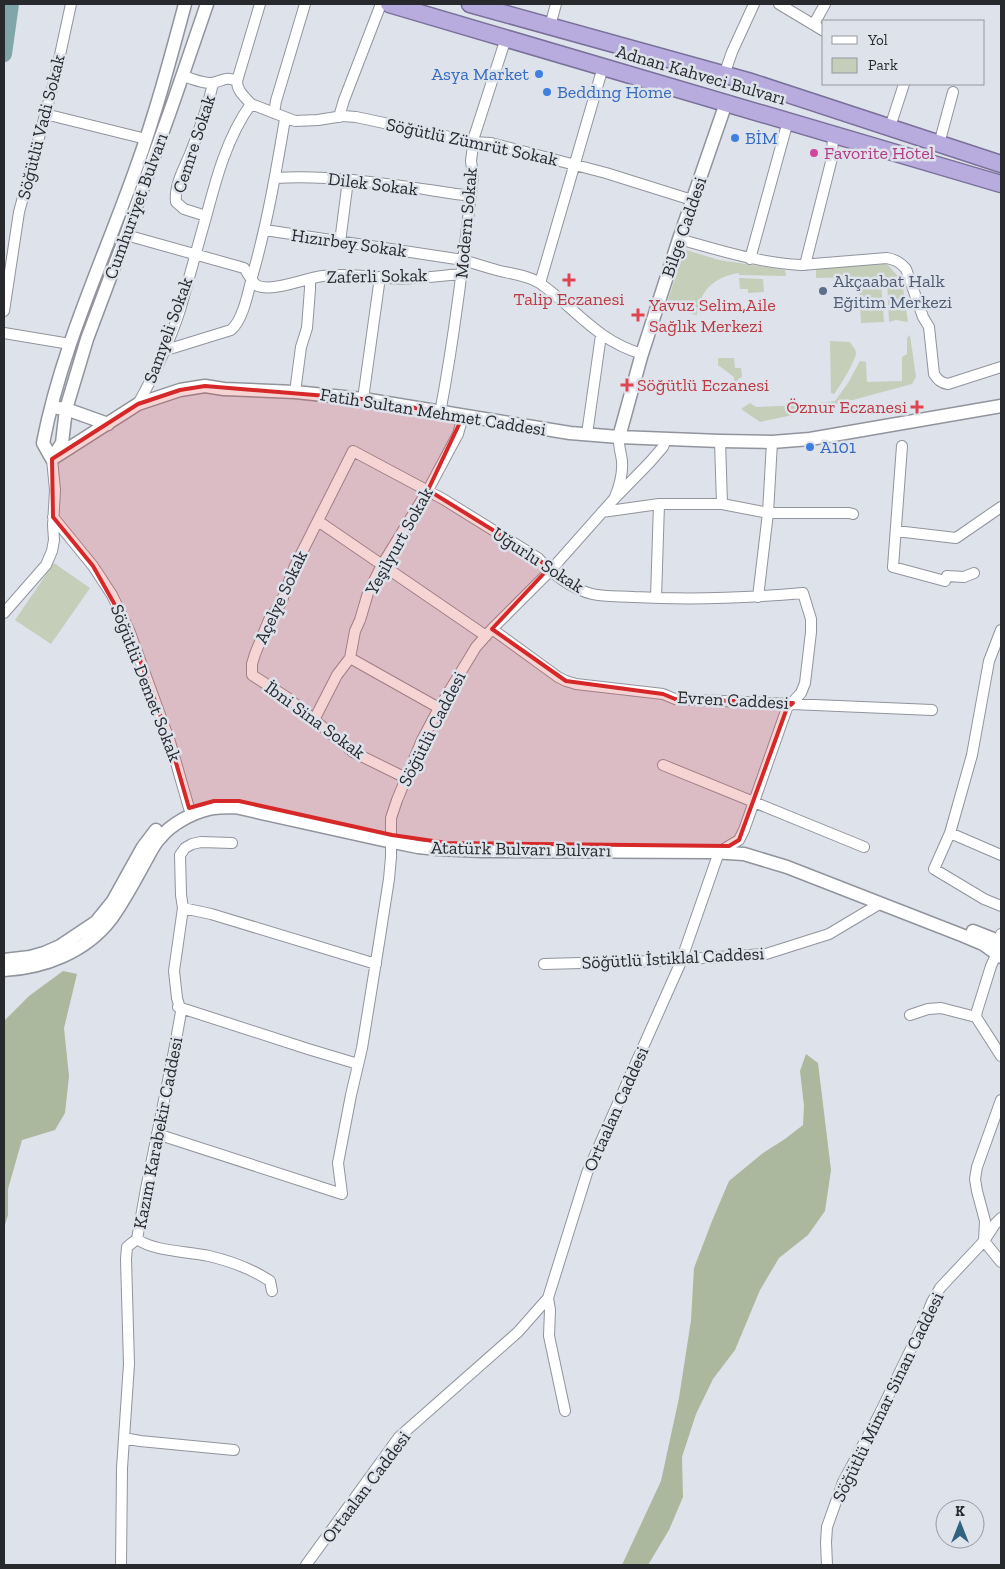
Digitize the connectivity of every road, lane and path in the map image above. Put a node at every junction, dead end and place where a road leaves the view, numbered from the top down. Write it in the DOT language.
graph roads {
  1 [pos="71,4"];
  2 [pos="185,4"];
  3 [pos="207,4"];
  4 [pos="260,4"];
  5 [pos="305,4"];
  6 [pos="381,4"];
  7 [pos="389,4"];
  8 [pos="470,4"];
  9 [pos="556,4"];
  10 [pos="754,4"];
  11 [pos="779,4"];
  12 [pos="825,4"];
  13 [pos="814,24"];
  14 [pos="550,26"];
  15 [pos="822,30"];
  16 [pos="506,38"];
  17 [pos="602,67"];
  18 [pos="724,75"];
  19 [pos="182,76"];
  20 [pos="237,81"];
  21 [pos="213,83"];
  22 [pos="904,85"];
  23 [pos="953,92"];
  24 [pos="251,104"];
  25 [pos="726,104"];
  26 [pos="274,113"];
  27 [pos="45,114"];
  28 [pos="339,116"];
  29 [pos="285,118"];
  30 [pos="788,121"];
  31 [pos="890,127"];
  32 [pos="833,134"];
  33 [pos="146,139"];
  34 [pos="473,142"];
  35 [pos="939,144"];
  36 [pos="574,164"];
  37 [pos="1001,164"];
  38 [pos="275,178"];
  39 [pos="348,180"];
  40 [pos="1001,184"];
  41 [pos="471,196"];
  42 [pos="692,200"];
  43 [pos="206,216"];
  44 [pos="265,230"];
  45 [pos="126,235"];
  46 [pos="679,239"];
  47 [pos="340,242"];
  48 [pos="195,254"];
  49 [pos="750,259"];
  50 [pos="463,260"];
  51 [pos="805,265"];
  52 [pos="462,274"];
  53 [pos="380,277"];
  54 [pos="310,279"];
  55 [pos="252,280"];
  56 [pos="540,283"];
  57 [pos="4,311"];
  58 [pos="4,333"];
  59 [pos="601,335"];
  60 [pos="70,344"];
  61 [pos="163,351"];
  62 [pos="642,354"];
  63 [pos="1001,367"];
  64 [pos="295,392"];
  65 [pos="363,399"];
  66 [pos="138,404"];
  67 [pos="1000,404"];
  68 [pos="50,407"];
  69 [pos="66,409"];
  70 [pos="440,413"];
  71 [pos="463,416"];
  72 [pos="108,424"];
  73 [pos="587,434"];
  74 [pos="620,437"];
  75 [pos="666,439"];
  76 [pos="720,441"];
  77 [pos="772,442"];
  78 [pos="902,446"];
  79 [pos="353,451"];
  80 [pos="52,459"];
  81 [pos="428,490"];
  82 [pos="613,500"];
  83 [pos="659,504"];
  84 [pos="722,504"];
  85 [pos="1001,507"];
  86 [pos="602,512"];
  87 [pos="768,513"];
  88 [pos="853,514"];
  89 [pos="54,516"];
  90 [pos="318,522"];
  91 [pos="896,531"];
  92 [pos="382,565"];
  93 [pos="550,571"];
  94 [pos="974,573"];
  95 [pos="803,593"];
  96 [pos="758,597"];
  97 [pos="656,598"];
  98 [pos="4,613"];
  99 [pos="1001,630"];
  100 [pos="489,632"];
  101 [pos="998,647"];
  102 [pos="350,658"];
  103 [pos="252,675"];
  104 [pos="793,703"];
  105 [pos="439,708"];
  106 [pos="932,710"];
  107 [pos="314,720"];
  108 [pos="663,765"];
  109 [pos="406,778"];
  110 [pos="754,802"];
  111 [pos="189,808"];
  112 [pos="950,833"];
  113 [pos="390,838"];
  114 [pos="232,843"];
  115 [pos="864,847"];
  116 [pos="724,849"];
  117 [pos="1001,854"];
  118 [pos="881,903"];
  119 [pos="1001,906"];
  120 [pos="183,908"];
  121 [pos="1000,945"];
  122 [pos="4,960"];
  123 [pos="682,960"];
  124 [pos="376,964"];
  125 [pos="544,964"];
  126 [pos="4,970"];
  127 [pos="178,1007"];
  128 [pos="910,1015"];
  129 [pos="976,1018"];
  130 [pos="1001,1056"];
  131 [pos="358,1064"];
  132 [pos="1001,1100"];
  133 [pos="157,1134"];
  134 [pos="1001,1218"];
  135 [pos="137,1239"];
  136 [pos="984,1241"];
  137 [pos="1001,1262"];
  138 [pos="272,1291"];
  139 [pos="548,1298"];
  140 [pos="565,1411"];
  141 [pos="124,1438"];
  142 [pos="234,1450"];
  143 [pos="313,1561"];
  144 [pos="121,1565"];
  145 [pos="306,1565"];
  146 [pos="827,1565"];
  1 -- 27 [label="street, Söğütlü Vadi Sokak"];
  2 -- 33 [label="street, Cumhuriyet Bulvarı"];
  3 -- 19 [label="street, Cumhuriyet Bulvarı"];
  4 -- 20 [label="street"];
  5 -- 26 [label="street"];
  6 -- 28 [label="street"];
  7 -- 16 [label="highway, Adnan Kahveci Bulvarı"];
  8 -- 14 [label="highway, Adnan Kahveci Bulvarı"];
  9 -- 14 [label="street"];
  10 -- 18 [label="street"];
  11 -- 13 [label="street"];
  12 -- 13 [label="street"];
  13 -- 15 [label="street"];
  14 -- 18 [label="highway, Adnan Kahveci Bulvarı"];
  16 -- 17 [label="highway, Adnan Kahveci Bulvarı"];
  16 -- 34 [label="street, Modern Sokak"];
  17 -- 25 [label="highway, Adnan Kahveci Bulvarı"];
  17 -- 36 [label="street"];
  18 -- 31 [label="highway, Adnan Kahveci Bulvarı"];
  19 -- 21 [label="street, Cemre Sokak"];
  19 -- 45 [label="street, Cumhuriyet Bulvarı"];
  20 -- 21 [label="street, Cemre Sokak"];
  20 -- 24 [label="street"];
  21 -- 43 [label="street, Cemre Sokak"];
  22 -- 31 [label="street"];
  23 -- 35 [label="street"];
  24 -- 26 [label="street, Söğütlü Zümrüt Sokak"];
  24 -- 43 [label="street, Samyeli Sokak"];
  25 -- 30 [label="highway, Adnan Kahveci Bulvarı"];
  25 -- 42 [label="street, Bilge Caddesi"];
  26 -- 29 [label="street, Söğütlü Zümrüt Sokak"];
  27 -- 33 [label="street"];
  27 -- 57 [label="street, Söğütlü Vadi Sokak"];
  28 -- 29 [label="street, Söğütlü Zümrüt Sokak"];
  28 -- 34 [label="street, Söğütlü Zümrüt Sokak"];
  29 -- 38 [label="street"];
  30 -- 32 [label="highway, Adnan Kahveci Bulvarı"];
  30 -- 49 [label="street"];
  31 -- 35 [label="highway, Adnan Kahveci Bulvarı"];
  32 -- 40 [label="highway, Adnan Kahveci Bulvarı"];
  32 -- 51 [label="street"];
  33 -- 60 [label="street, Cumhuriyet Bulvarı"];
  34 -- 36 [label="street, Söğütlü Zümrüt Sokak"];
  34 -- 41 [label="street, Modern Sokak"];
  35 -- 37 [label="highway, Adnan Kahveci Bulvarı"];
  36 -- 42 [label="street, Söğütlü Zümrüt Sokak"];
  36 -- 56 [label="street"];
  38 -- 39 [label="street, Dilek Sokak"];
  38 -- 44 [label="street"];
  39 -- 41 [label="street, Dilek Sokak"];
  39 -- 47 [label="street"];
  41 -- 50 [label="street, Modern Sokak"];
  42 -- 46 [label="street, Bilge Caddesi"];
  43 -- 48 [label="street, Samyeli Sokak"];
  44 -- 47 [label="street, Hızırbey Sokak"];
  44 -- 55 [label="street"];
  45 -- 48 [label="street, Zaferli Sokak"];
  45 -- 69 [label="street, Cumhuriyet Bulvarı"];
  46 -- 49 [label="street"];
  46 -- 62 [label="street, Bilge Caddesi"];
  47 -- 50 [label="street, Hızırbey Sokak"];
  48 -- 55 [label="street, Zaferli Sokak"];
  48 -- 61 [label="street, Samyeli Sokak"];
  49 -- 51 [label="street"];
  50 -- 52 [label="street, Modern Sokak"];
  50 -- 56 [label="street, Hızırbey Sokak"];
  51 -- 63 [label="street"];
  52 -- 53 [label="street, Zaferli Sokak"];
  52 -- 70 [label="street, Modern Sokak"];
  53 -- 54 [label="street, Zaferli Sokak"];
  53 -- 65 [label="street"];
  54 -- 55 [label="street, Zaferli Sokak"];
  54 -- 64 [label="street"];
  55 -- 61 [label="street"];
  56 -- 59 [label="street"];
  58 -- 60 [label="street"];
  59 -- 62 [label="street"];
  59 -- 73 [label="street"];
  60 -- 68 [label="street, Cumhuriyet Bulvarı"];
  61 -- 66 [label="street, Samyeli Sokak"];
  62 -- 74 [label="street, Bilge Caddesi"];
  64 -- 65 [label="street, Fatih Sultan Mehmet Caddesi"];
  64 -- 66 [label="street, Fatih Sultan Mehmet Caddesi"];
  65 -- 70 [label="street, Fatih Sultan Mehmet Caddesi"];
  66 -- 72 [label="street, Fatih Sultan Mehmet Caddesi"];
  67 -- 77 [label="street, Fatih Sultan Mehmet Caddesi"];
  68 -- 69 [label="street"];
  68 -- 80 [label="street, Cumhuriyet Bulvarı"];
  69 -- 72 [label="street"];
  69 -- 80 [label="street, Cumhuriyet Bulvarı"];
  70 -- 71 [label="street, Fatih Sultan Mehmet Caddesi"];
  71 -- 73 [label="street, Fatih Sultan Mehmet Caddesi"];
  71 -- 81 [label="street, Yeşilyurt Sokak"];
  72 -- 80 [label="street, Fatih Sultan Mehmet Caddesi"];
  73 -- 74 [label="street, Fatih Sultan Mehmet Caddesi"];
  74 -- 75 [label="street, Fatih Sultan Mehmet Caddesi"];
  74 -- 82 [label="street"];
  75 -- 76 [label="street, Fatih Sultan Mehmet Caddesi"];
  75 -- 82 [label="street, Söğütlü Caddesi"];
  76 -- 77 [label="street, Fatih Sultan Mehmet Caddesi"];
  76 -- 84 [label="street"];
  77 -- 87 [label="street"];
  78 -- 91 [label="street"];
  79 -- 81 [label="street, Uğurlu Sokak"];
  79 -- 90 [label="street, Açelye Sokak"];
  80 -- 89 [label="street"];
  81 -- 92 [label="street, Yeşilyurt Sokak"];
  81 -- 93 [label="street, Uğurlu Sokak"];
  82 -- 86 [label="street, Söğütlü Caddesi"];
  83 -- 84 [label="street"];
  83 -- 86 [label="street"];
  83 -- 97 [label="street"];
  84 -- 87 [label="street"];
  85 -- 91 [label="street"];
  86 -- 93 [label="street, Söğütlü Caddesi"];
  87 -- 88 [label="street"];
  87 -- 96 [label="street"];
  89 -- 98 [label="street"];
  89 -- 111 [label="street, Söğütlü Demet Sokak"];
  90 -- 92 [label="street, Evren Caddesi"];
  90 -- 103 [label="street, Açelye Sokak"];
  91 -- 94 [label="street"];
  92 -- 100 [label="street, Evren Caddesi"];
  92 -- 102 [label="street, Yeşilyurt Sokak"];
  93 -- 97 [label="street, Uğurlu Sokak"];
  93 -- 100 [label="street, Söğütlü Caddesi"];
  95 -- 96 [label="street, Uğurlu Sokak"];
  95 -- 104 [label="street, Ortaalan Caddesi"];
  96 -- 97 [label="street, Uğurlu Sokak"];
  99 -- 101 [label="street"];
  100 -- 104 [label="street, Evren Caddesi"];
  100 -- 105 [label="street, Söğütlü Caddesi"];
  101 -- 112 [label="street"];
  102 -- 105 [label="street"];
  102 -- 107 [label="street, Yeşilyurt Sokak"];
  103 -- 107 [label="street, İbni Sina Sokak"];
  104 -- 106 [label="street, Evren Caddesi"];
  104 -- 110 [label="street, Ortaalan Caddesi"];
  105 -- 109 [label="street, Söğütlü Caddesi"];
  107 -- 109 [label="street, İbni Sina Sokak"];
  108 -- 110 [label="street"];
  109 -- 113 [label="street, Söğütlü Caddesi"];
  110 -- 115 [label="street"];
  110 -- 116 [label="street, Ortaalan Caddesi"];
  111 -- 113 [label="street, Atatürk Bulvarı Bulvarı"];
  111 -- 122 [label="street, Atatürk Bulvarı Bulvarı"];
  112 -- 117 [label="street"];
  112 -- 119 [label="street"];
  113 -- 116 [label="street, Atatürk Bulvarı Bulvarı"];
  113 -- 124 [label="street, Söğütlü Caddesi"];
  113 -- 126 [label="street, Atatürk Bulvarı Bulvarı"];
  114 -- 120 [label="street, Kazım Karabekir Caddesi"];
  116 -- 118 [label="street, Atatürk Bulvarı Bulvarı"];
  116 -- 121 [label="street, Atatürk Bulvarı Bulvarı"];
  116 -- 123 [label="street, Ortaalan Caddesi"];
  118 -- 121 [label="street, Atatürk Bulvarı Bulvarı"];
  118 -- 123 [label="street, Söğütlü İstiklal Caddesi"];
  120 -- 124 [label="street"];
  120 -- 127 [label="street, Kazım Karabekir Caddesi"];
  121 -- 129 [label="street"];
  123 -- 125 [label="street, Söğütlü İstiklal Caddesi"];
  123 -- 139 [label="street, Ortaalan Caddesi"];
  124 -- 131 [label="street, Söğütlü Caddesi"];
  127 -- 131 [label="street"];
  127 -- 133 [label="street, Kazım Karabekir Caddesi"];
  128 -- 129 [label="street"];
  129 -- 130 [label="street"];
  131 -- 133 [label="street, Söğütlü Caddesi"];
  132 -- 136 [label="street"];
  133 -- 135 [label="street, Kazım Karabekir Caddesi"];
  134 -- 136 [label="street, Söğütlü Mimar Sinan Caddesi"];
  135 -- 138 [label="street"];
  135 -- 141 [label="street, Kazım Karabekir Caddesi"];
  136 -- 137 [label="street"];
  136 -- 146 [label="street, Söğütlü Mimar Sinan Caddesi"];
  139 -- 140 [label="street"];
  139 -- 143 [label="street, Ortaalan Caddesi"];
  141 -- 142 [label="street"];
  141 -- 144 [label="street, Kazım Karabekir Caddesi"];
  143 -- 145 [label="street, Ortaalan Caddesi"];
}
